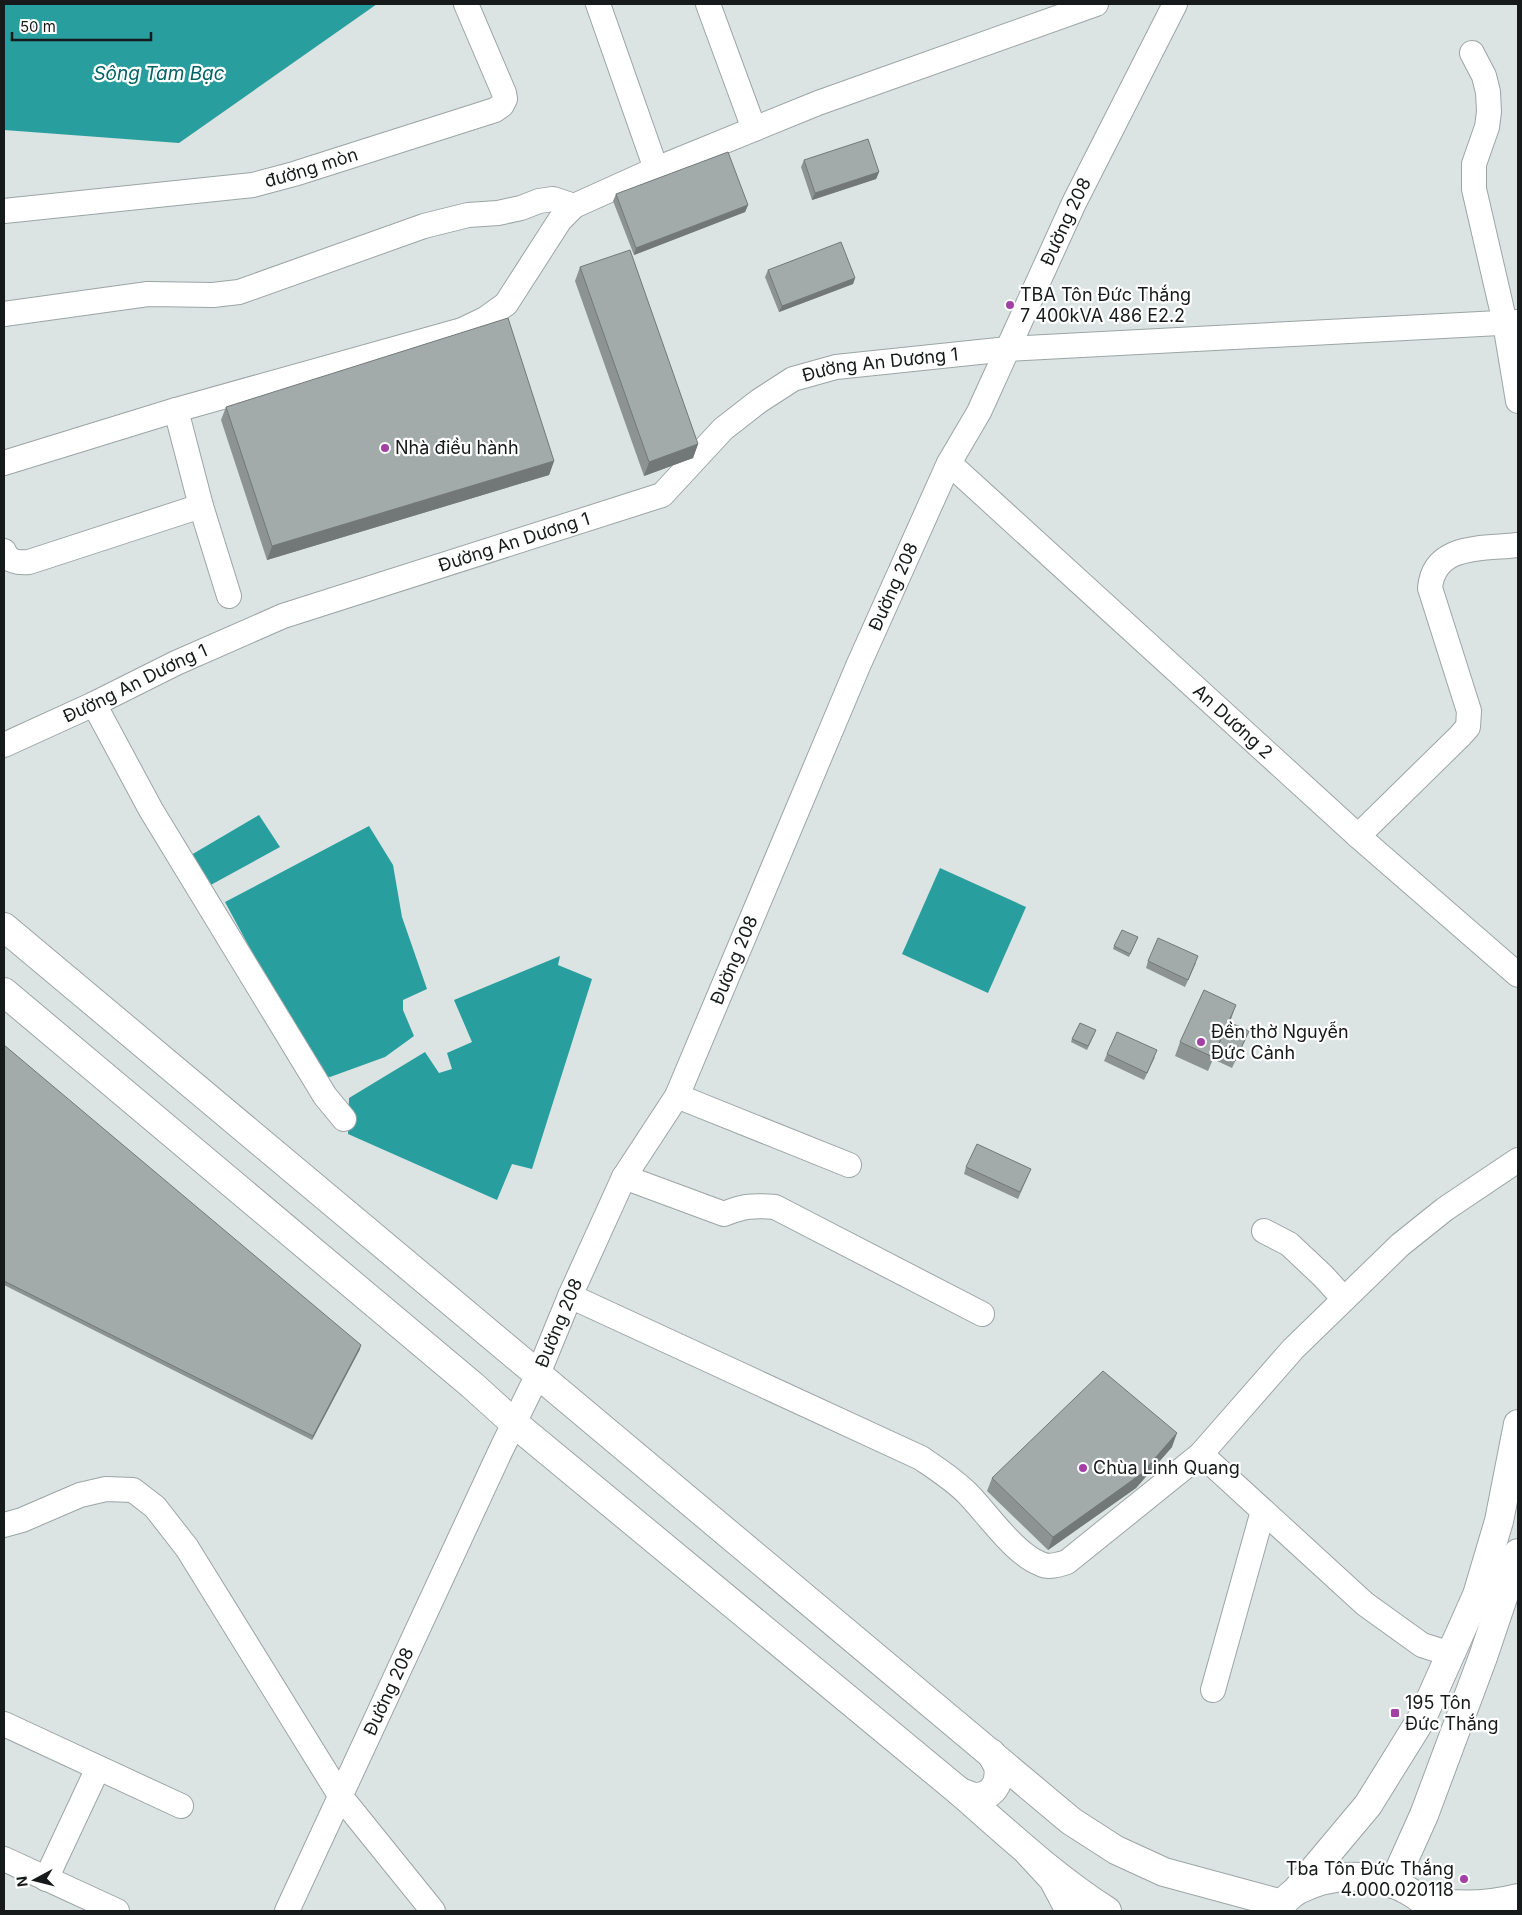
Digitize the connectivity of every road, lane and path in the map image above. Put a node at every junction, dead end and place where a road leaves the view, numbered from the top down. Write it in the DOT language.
graph roads {
  1 [pos="466,4"];
  2 [pos="598,4"];
  3 [pos="708,4"];
  4 [pos="1096,4"];
  5 [pos="1175,4"];
  6 [pos="1472,53"];
  7 [pos="754,129"];
  8 [pos="656,169"];
  9 [pos="574,206"];
  10 [pos="4,211"];
  11 [pos="4,314"];
  12 [pos="1512,323"];
  13 [pos="1008,350"];
  14 [pos="1518,401"];
  15 [pos="176,410"];
  16 [pos="4,463"];
  17 [pos="949,463"];
  18 [pos="201,506"];
  19 [pos="1518,545"];
  20 [pos="4,550"];
  21 [pos="229,596"];
  22 [pos="94,704"];
  23 [pos="4,745"];
  24 [pos="1358,836"];
  25 [pos="4,927"];
  26 [pos="1518,975"];
  27 [pos="4,992"];
  28 [pos="677,1096"];
  29 [pos="344,1120"];
  30 [pos="1518,1160"];
  31 [pos="848,1165"];
  32 [pos="624,1177"];
  33 [pos="1264,1231"];
  34 [pos="570,1296"];
  35 [pos="1344,1299"];
  36 [pos="982,1314"];
  37 [pos="538,1374"];
  38 [pos="514,1423"];
  39 [pos="1518,1424"];
  40 [pos="1201,1454"];
  41 [pos="1263,1511"];
  42 [pos="4,1525"];
  43 [pos="1518,1553"];
  44 [pos="1450,1654"];
  45 [pos="1213,1690"];
  46 [pos="4,1724"];
  47 [pos="991,1753"];
  48 [pos="98,1768"];
  49 [pos="960,1792"];
  50 [pos="341,1796"];
  51 [pos="181,1806"];
  52 [pos="1028,1852"];
  53 [pos="4,1860"];
  54 [pos="46,1879"];
  55 [pos="1393,1884"];
  56 [pos="1518,1898"];
  57 [pos="1285,1902"];
  58 [pos="1428,1905"];
  59 [pos="117,1911"];
  60 [pos="287,1911"];
  61 [pos="433,1911"];
  62 [pos="1070,1911"];
  63 [pos="1107,1911"];
  1 -- 10 [label="street, đường mòn"];
  2 -- 8 [label="street"];
  3 -- 7 [label="street"];
  4 -- 7 [label="street"];
  5 -- 13 [label="street, Đường 208"];
  6 -- 12 [label="street"];
  7 -- 8 [label="street"];
  8 -- 9 [label="street"];
  9 -- 11 [label="street"];
  9 -- 15 [label="street"];
  12 -- 13 [label="street, Đường An Dương 1"];
  12 -- 14 [label="street"];
  13 -- 17 [label="street, Đường 208"];
  13 -- 22 [label="street, Đường An Dương 1"];
  15 -- 16 [label="street"];
  15 -- 18 [label="street"];
  17 -- 24 [label="street, An Dương 2"];
  17 -- 28 [label="street, Đường 208"];
  18 -- 20 [label="street"];
  18 -- 21 [label="street"];
  19 -- 24 [label="street"];
  22 -- 23 [label="street, Đường An Dương 1"];
  22 -- 29 [label="street"];
  24 -- 26 [label="street, An Dương 2"];
  25 -- 37 [label="main road"];
  27 -- 38 [label="main road"];
  28 -- 31 [label="street"];
  28 -- 32 [label="street, Đường 208"];
  30 -- 35 [label="street"];
  32 -- 34 [label="street, Đường 208"];
  32 -- 36 [label="street"];
  33 -- 35 [label="street"];
  34 -- 37 [label="street, Đường 208"];
  34 -- 40 [label="street"];
  35 -- 40 [label="street"];
  37 -- 38 [label="street, Đường 208"];
  37 -- 47 [label="main road"];
  38 -- 49 [label="main road"];
  38 -- 50 [label="street, Đường 208"];
  39 -- 44 [label="main road"];
  40 -- 41 [label="street"];
  41 -- 44 [label="street"];
  41 -- 45 [label="street"];
  42 -- 50 [label="street"];
  43 -- 55 [label="main road"];
  44 -- 57 [label="main road"];
  46 -- 48 [label="street"];
  47 -- 49 [label="main road"];
  47 -- 57 [label="main road"];
  48 -- 51 [label="street"];
  48 -- 54 [label="street"];
  49 -- 52 [label="main road"];
  50 -- 60 [label="street, Đường 208"];
  50 -- 61 [label="street"];
  52 -- 62 [label="main road"];
  52 -- 63 [label="main road"];
  53 -- 54 [label="street"];
  54 -- 59 [label="street"];
  55 -- 57 [label="main road"];
  55 -- 58 [label="main road"];
  56 -- 58 [label="main road"];
}
